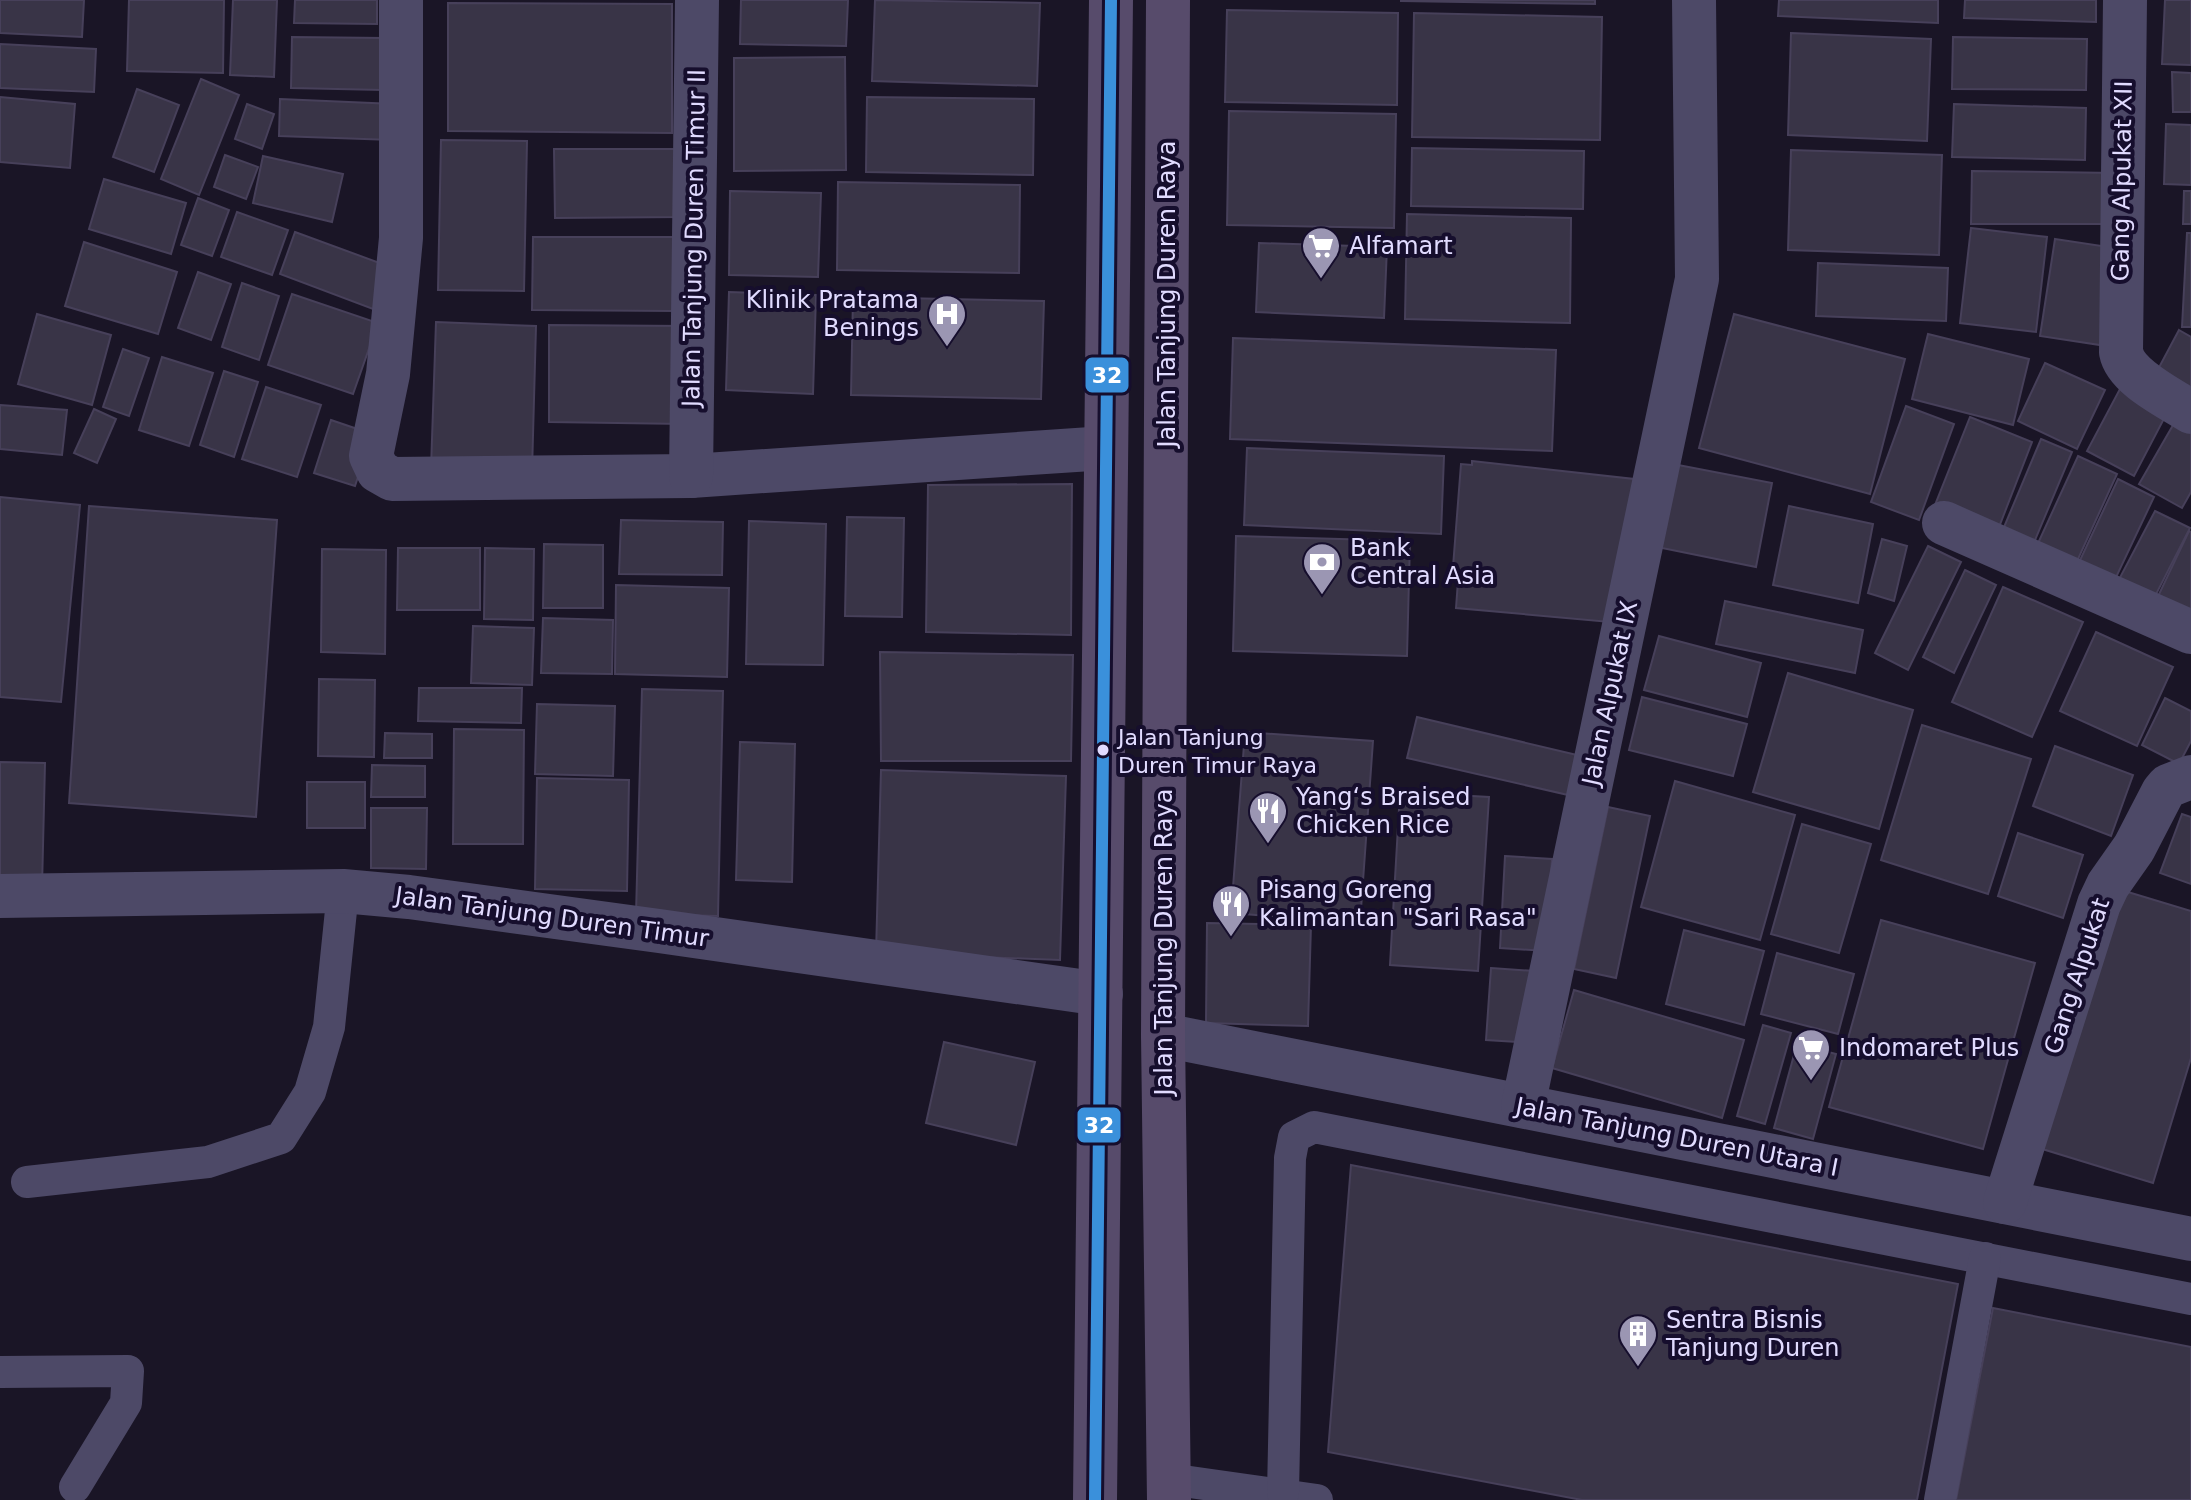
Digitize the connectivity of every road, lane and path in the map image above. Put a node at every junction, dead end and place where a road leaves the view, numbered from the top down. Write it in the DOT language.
graph roads {
  1 [pos="401,0"];
  2 [pos="697,0"];
  3 [pos="1111,0"];
  4 [pos="1168,0"];
  5 [pos="1694,0"];
  6 [pos="2125,0"];
  7 [pos="2191,412"];
  8 [pos="1106,448"];
  9 [pos="691,476"];
  10 [pos="1944,523"];
  11 [pos="2191,632"];
  12 [pos="2191,777"];
  13 [pos="343,891"];
  14 [pos="0,896"];
  15 [pos="1101,994"];
  16 [pos="1163,1035"];
  17 [pos="1523,1106"];
  18 [pos="27,1182"];
  19 [pos="2005,1202"];
  20 [pos="2191,1239"];
  21 [pos="1985,1258"];
  22 [pos="2191,1299"];
  23 [pos="0,1372"];
  24 [pos="75,1487"];
  25 [pos="1169,1490"];
  26 [pos="1283,1493"];
  27 [pos="1095,1500"];
  28 [pos="1317,1500"];
  29 [pos="1940,1500"];
  1 -- 9 [label="street"];
  2 -- 9 [label="street, Jalan Tanjung Duren Timur II"];
  3 -- 8 [label="main road"];
  4 -- 16 [label="main road, Jalan Tanjung Duren Raya"];
  5 -- 17 [label="street, Jalan Alpukat IX"];
  6 -- 7 [label="street, Gang Alpukat XII"];
  8 -- 9 [label="street"];
  8 -- 15 [label="main road"];
  10 -- 11 [label="street"];
  12 -- 19 [label="street, Gang Alpukat"];
  13 -- 14 [label="street, Jalan Tanjung Duren Timur"];
  13 -- 15 [label="street, Jalan Tanjung Duren Timur"];
  13 -- 18 [label="lane"];
  15 -- 27 [label="main road"];
  16 -- 17 [label="street, Jalan Tanjung Duren Utara I"];
  16 -- 25 [label="main road, Jalan Tanjung Duren Raya"];
  17 -- 19 [label="street, Jalan Tanjung Duren Utara I"];
  19 -- 20 [label="street, Jalan Tanjung Duren Utara I"];
  21 -- 22 [label="lane"];
  21 -- 26 [label="lane"];
  21 -- 29 [label="lane"];
  23 -- 24 [label="lane"];
  25 -- 26 [label="lane"];
  26 -- 28 [label="lane"];
}
